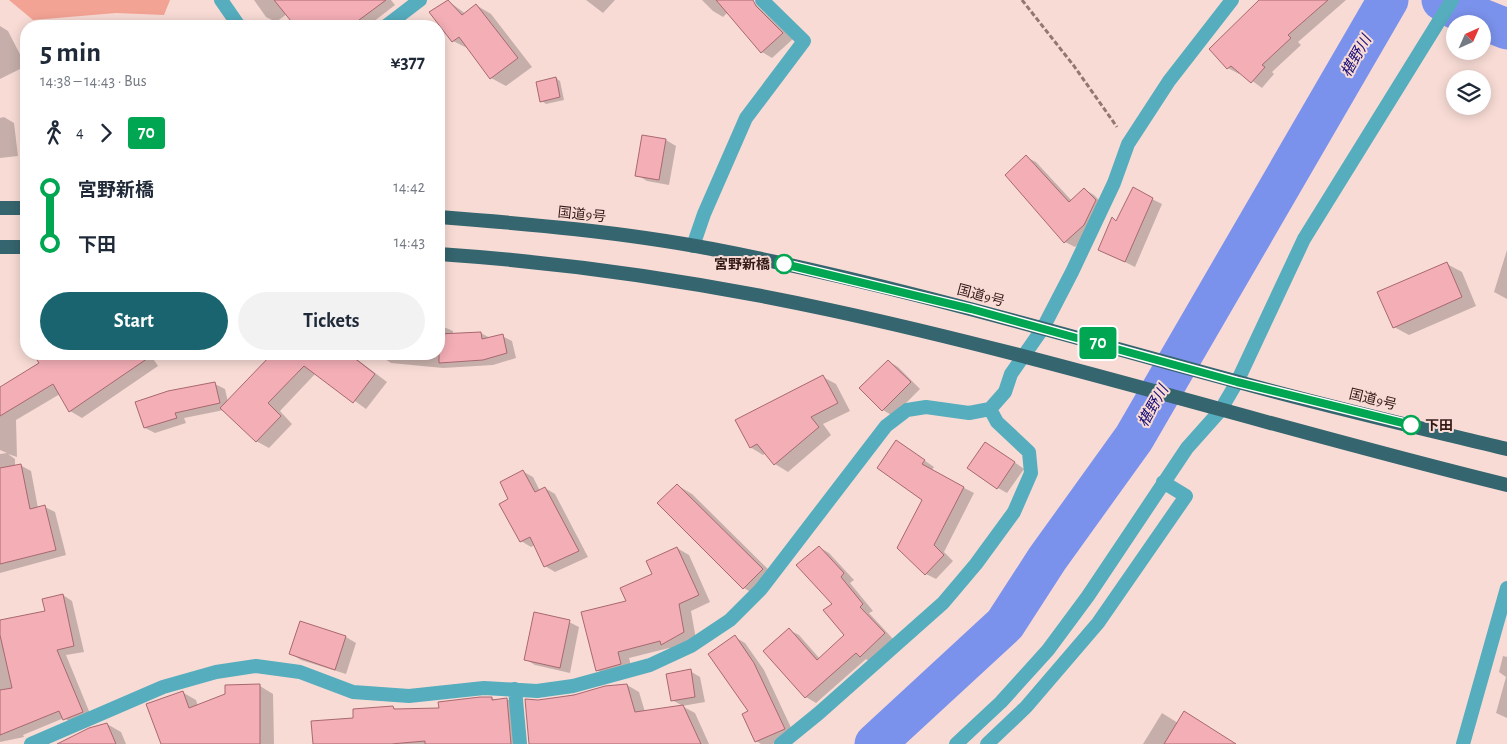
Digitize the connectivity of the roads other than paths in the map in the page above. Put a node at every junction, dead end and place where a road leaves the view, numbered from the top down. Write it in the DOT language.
graph roads {
  1 [pos="221,0"];
  2 [pos="420,0"];
  3 [pos="762,0"];
  4 [pos="1232,0"];
  5 [pos="1452,0"];
  6 [pos="235,20"];
  7 [pos="394,20"];
  8 [pos="0,208"];
  9 [pos="20,208"];
  10 [pos="445,218"];
  11 [pos="693,246"];
  12 [pos="0,247"];
  13 [pos="20,247"];
  14 [pos="445,254"];
  15 [pos="1043,328"];
  16 [pos="1022,357"];
  17 [pos="1237,382"];
  18 [pos="990,409"];
  19 [pos="1220,411"];
  20 [pos="1507,449"];
  21 [pos="1163,482"];
  22 [pos="1507,485"];
  23 [pos="1507,588"];
  24 [pos="515,690"];
  25 [pos="31,744"];
  26 [pos="520,744"];
  27 [pos="781,744"];
  28 [pos="956,744"];
  29 [pos="987,744"];
  30 [pos="1463,744"];
  1 -- 6 [label="street"];
  2 -- 7 [label="street"];
  3 -- 11 [label="street"];
  4 -- 15 [label="street"];
  5 -- 17 [label="street"];
  8 -- 9 [label="highway"];
  10 -- 11 [label="highway, 国道9号"];
  11 -- 15 [label="highway, 国道9号"];
  12 -- 13 [label="highway"];
  14 -- 16 [label="highway"];
  15 -- 16 [label="street"];
  15 -- 17 [label="highway, 国道9号"];
  16 -- 18 [label="street"];
  16 -- 19 [label="highway"];
  17 -- 19 [label="street"];
  17 -- 20 [label="highway, 国道9号"];
  18 -- 24 [label="street"];
  18 -- 27 [label="street"];
  19 -- 21 [label="street"];
  19 -- 22 [label="highway"];
  21 -- 28 [label="street"];
  21 -- 29 [label="street"];
  23 -- 30 [label="street"];
  24 -- 25 [label="street"];
  24 -- 26 [label="street"];
}
